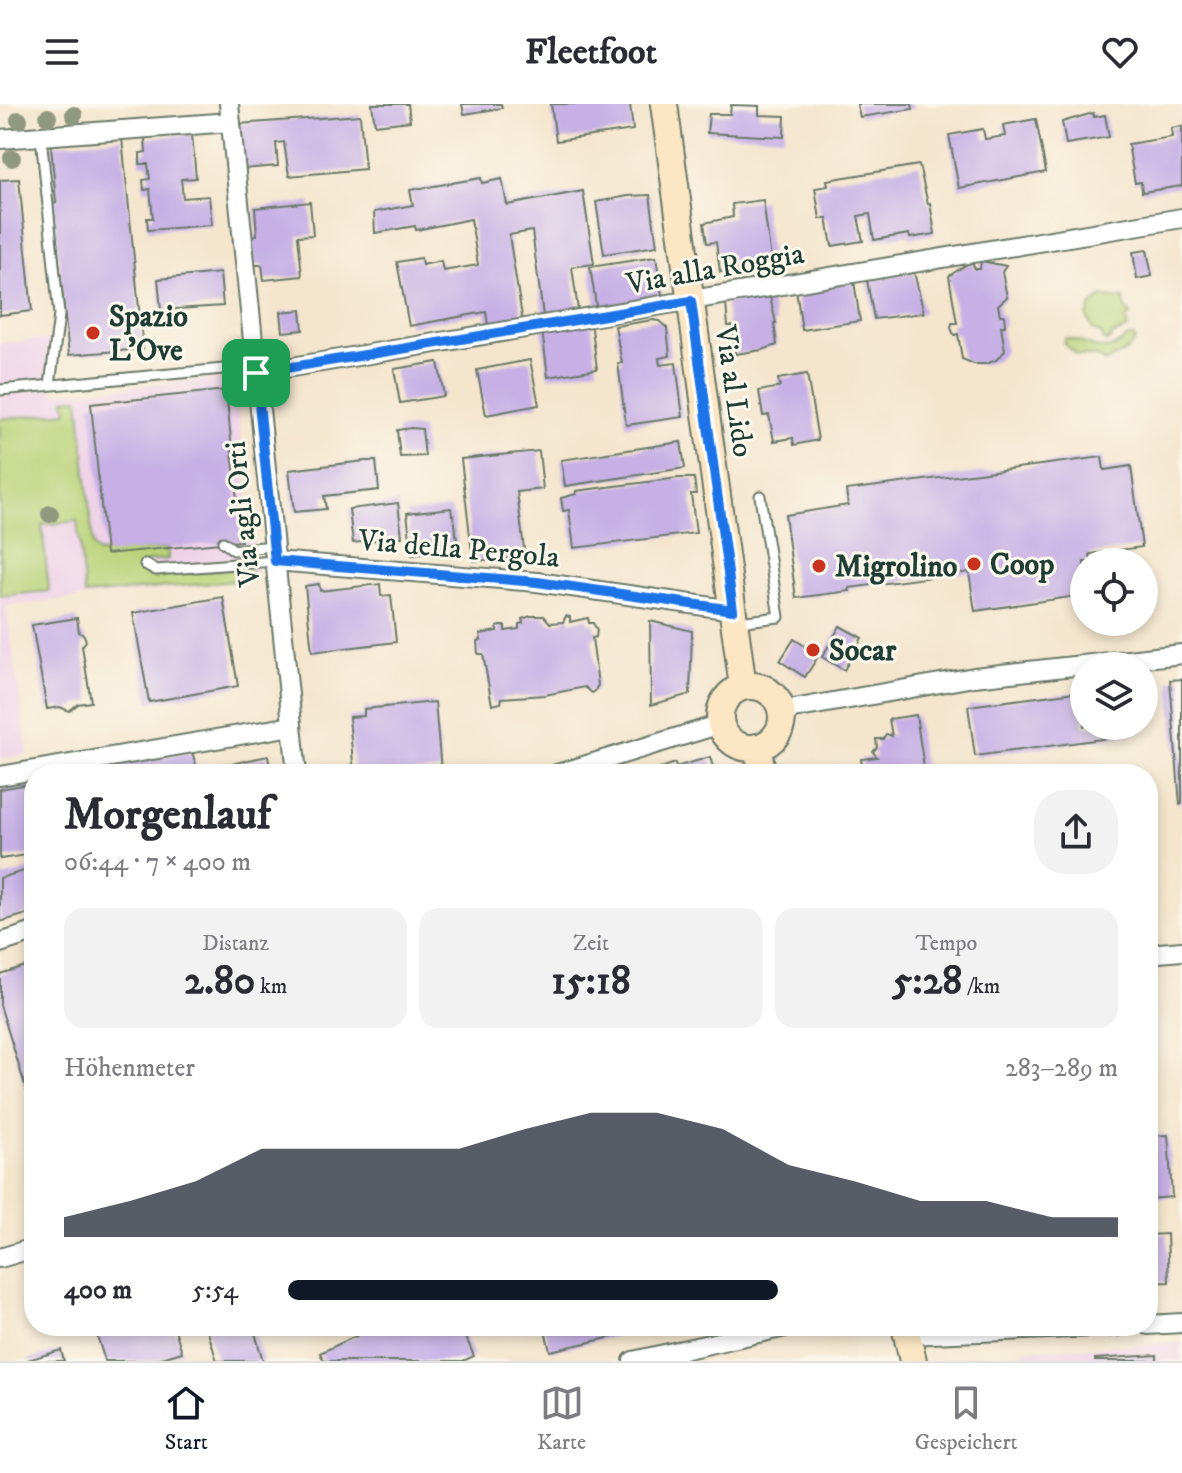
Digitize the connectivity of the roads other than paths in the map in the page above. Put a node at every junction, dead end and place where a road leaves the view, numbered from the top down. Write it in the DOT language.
graph roads {
  1 [pos="664,104"];
  2 [pos="230,113"];
  3 [pos="41,136"];
  4 [pos="0,139"];
  5 [pos="1182,218"];
  6 [pos="691,301"];
  7 [pos="256,369"];
  8 [pos="50,385"];
  9 [pos="0,390"];
  10 [pos="760,496"];
  11 [pos="223,542"];
  12 [pos="274,554"];
  13 [pos="145,564"];
  14 [pos="734,616"];
  15 [pos="1182,654"];
  16 [pos="743,687"];
  17 [pos="782,711"];
  18 [pos="721,724"];
  19 [pos="292,726"];
  20 [pos="757,747"];
  21 [pos="70,764"];
  22 [pos="296,764"];
  23 [pos="590,764"];
  24 [pos="761,764"];
  25 [pos="24,772"];
  26 [pos="0,776"];
  27 [pos="24,935"];
  28 [pos="0,943"];
  29 [pos="1182,951"];
  30 [pos="1158,953"];
  31 [pos="24,1251"];
  32 [pos="0,1258"];
  33 [pos="1182,1323"];
  34 [pos="1158,1324"];
  35 [pos="745,1336"];
  36 [pos="907,1336"];
  37 [pos="633,1361"];
  38 [pos="913,1361"];
  1 -- 6 [label="street, Via al Lido"];
  2 -- 3 [label="street"];
  2 -- 7 [label="street, Via agli Orti"];
  3 -- 4 [label="street"];
  3 -- 8 [label="lane"];
  5 -- 6 [label="street, Via alla Roggia"];
  6 -- 7 [label="street, Via alla Roggia"];
  6 -- 14 [label="street, Via al Lido"];
  7 -- 8 [label="lane"];
  7 -- 12 [label="street, Via agli Orti"];
  8 -- 9 [label="lane"];
  10 -- 14 [label="lane"];
  11 -- 12 [label="lane"];
  12 -- 13 [label="lane"];
  12 -- 14 [label="street, Via della Pergola"];
  12 -- 19 [label="street, Via agli Orti"];
  14 -- 16 [label="street, Via al Lido"];
  15 -- 17 [label="street"];
  16 -- 17 [label="street"];
  16 -- 18 [label="street"];
  17 -- 20 [label="street"];
  18 -- 20 [label="street"];
  18 -- 23 [label="street"];
  19 -- 21 [label="street"];
  19 -- 22 [label="street, Via agli Orti"];
  20 -- 24 [label="street"];
  25 -- 26 [label="street"];
  27 -- 28 [label="street"];
  29 -- 30 [label="street"];
  31 -- 32 [label="street"];
  33 -- 34 [label="street"];
  35 -- 37 [label="street"];
  36 -- 38 [label="street"];
}
